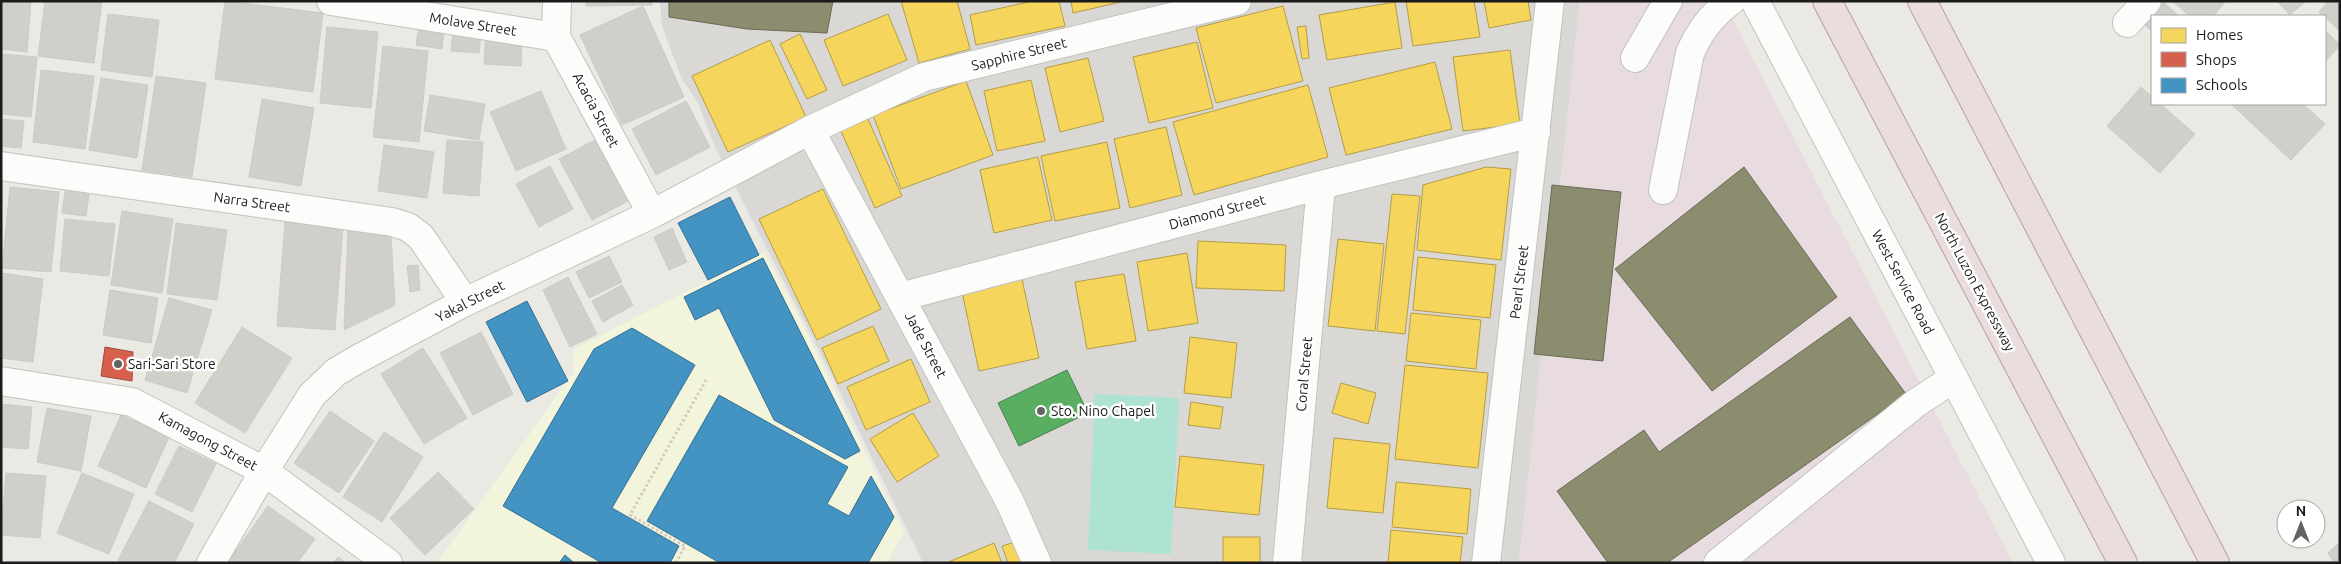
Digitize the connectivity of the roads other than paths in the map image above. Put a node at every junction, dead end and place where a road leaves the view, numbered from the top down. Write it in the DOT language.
graph roads {
  1 [pos="331,1"];
  2 [pos="557,1"];
  3 [pos="1237,1"];
  4 [pos="1550,1"];
  5 [pos="1668,1"];
  6 [pos="1730,1"];
  7 [pos="1755,1"];
  8 [pos="1827,1"];
  9 [pos="1922,1"];
  10 [pos="2147,1"];
  11 [pos="2127,22"];
  12 [pos="556,37"];
  13 [pos="1635,58"];
  14 [pos="810,130"];
  15 [pos="1536,132"];
  16 [pos="1,166"];
  17 [pos="1321,185"];
  18 [pos="1663,190"];
  19 [pos="652,214"];
  20 [pos="900,297"];
  21 [pos="465,302"];
  22 [pos="1954,378"];
  23 [pos="1,381"];
  24 [pos="264,470"];
  25 [pos="211,563"];
  26 [pos="388,563"];
  27 [pos="1037,563"];
  28 [pos="1287,563"];
  29 [pos="1486,563"];
  30 [pos="1718,563"];
  31 [pos="2051,563"];
  32 [pos="2123,563"];
  33 [pos="2215,563"];
  1 -- 12 [label="street, Molave Street"];
  2 -- 12 [label="street"];
  3 -- 14 [label="street, Sapphire Street"];
  4 -- 15 [label="street, Pearl Street"];
  5 -- 13 [label="street"];
  6 -- 18 [label="street"];
  7 -- 22 [label="street, West Service Road"];
  8 -- 32 [label="highway, North Luzon Expressway"];
  9 -- 33 [label="highway"];
  10 -- 11 [label="street"];
  12 -- 19 [label="street, Acacia Street"];
  14 -- 19 [label="street, Yakal Street"];
  14 -- 20 [label="street, Jade Street"];
  15 -- 17 [label="street, Diamond Street"];
  15 -- 29 [label="street, Pearl Street"];
  16 -- 21 [label="street, Narra Street"];
  17 -- 20 [label="street, Diamond Street"];
  17 -- 28 [label="street, Coral Street"];
  19 -- 21 [label="street, Yakal Street"];
  20 -- 27 [label="street, Jade Street"];
  21 -- 24 [label="street, Yakal Street"];
  22 -- 30 [label="street"];
  22 -- 31 [label="street, West Service Road"];
  23 -- 24 [label="street, Kamagong Street"];
  24 -- 25 [label="street, Yakal Street"];
  24 -- 26 [label="street, Kamagong Street"];
}
